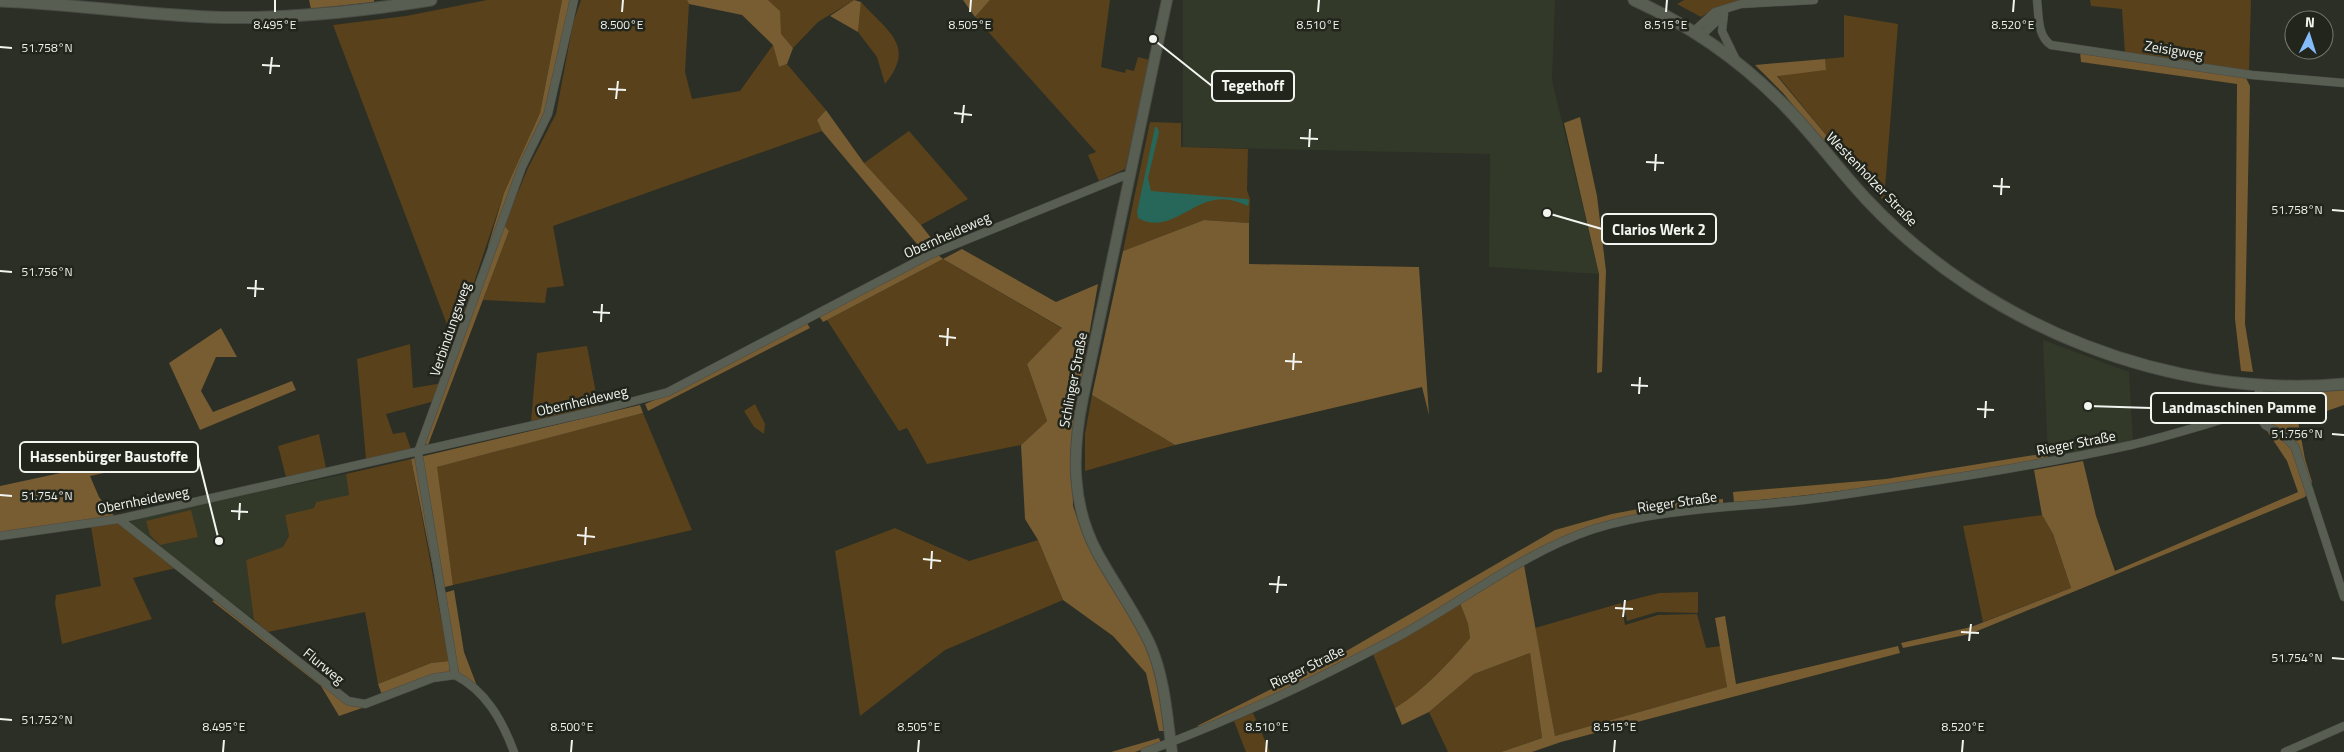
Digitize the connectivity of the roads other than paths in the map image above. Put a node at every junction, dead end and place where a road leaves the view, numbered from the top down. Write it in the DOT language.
graph roads {
  1 [pos="431,0"];
  2 [pos="574,0"];
  3 [pos="1168,0"];
  4 [pos="1634,0"];
  5 [pos="1814,0"];
  6 [pos="2037,0"];
  7 [pos="0,1"];
  8 [pos="1726,11"];
  9 [pos="1698,33"];
  10 [pos="1739,64"];
  11 [pos="2344,83"];
  12 [pos="1130,175"];
  13 [pos="2260,384"];
  14 [pos="2344,384"];
  15 [pos="2256,410"];
  16 [pos="418,452"];
  17 [pos="118,520"];
  18 [pos="0,536"];
  19 [pos="2344,598"];
  20 [pos="455,675"];
  21 [pos="2344,726"];
  22 [pos="1172,747"];
  23 [pos="514,752"];
  24 [pos="1144,752"];
  25 [pos="2286,752"];
  1 -- 7 [label="main road"];
  2 -- 16 [label="street, Verbindungsweg"];
  3 -- 12 [label="street, Schlinger Straße"];
  4 -- 9 [label="main road, Westenholzer Straße"];
  5 -- 8 [label="street"];
  6 -- 11 [label="street, Zeisigweg"];
  8 -- 9 [label="street"];
  8 -- 10 [label="street"];
  9 -- 10 [label="main road, Westenholzer Straße"];
  10 -- 13 [label="main road, Westenholzer Straße"];
  12 -- 16 [label="street, Obernheideweg"];
  12 -- 22 [label="street, Schlinger Straße"];
  13 -- 14 [label="main road, Westenholzer Straße"];
  13 -- 15 [label="street"];
  15 -- 19 [label="street"];
  15 -- 22 [label="street, Rieger Straße"];
  16 -- 17 [label="street, Obernheideweg"];
  16 -- 20 [label="street, Verbindungsweg"];
  17 -- 18 [label="street, Obernheideweg"];
  17 -- 20 [label="street, Flurweg"];
  20 -- 23 [label="street"];
  21 -- 25 [label="street"];
  22 -- 24 [label="street, Rieger Straße"];
}
